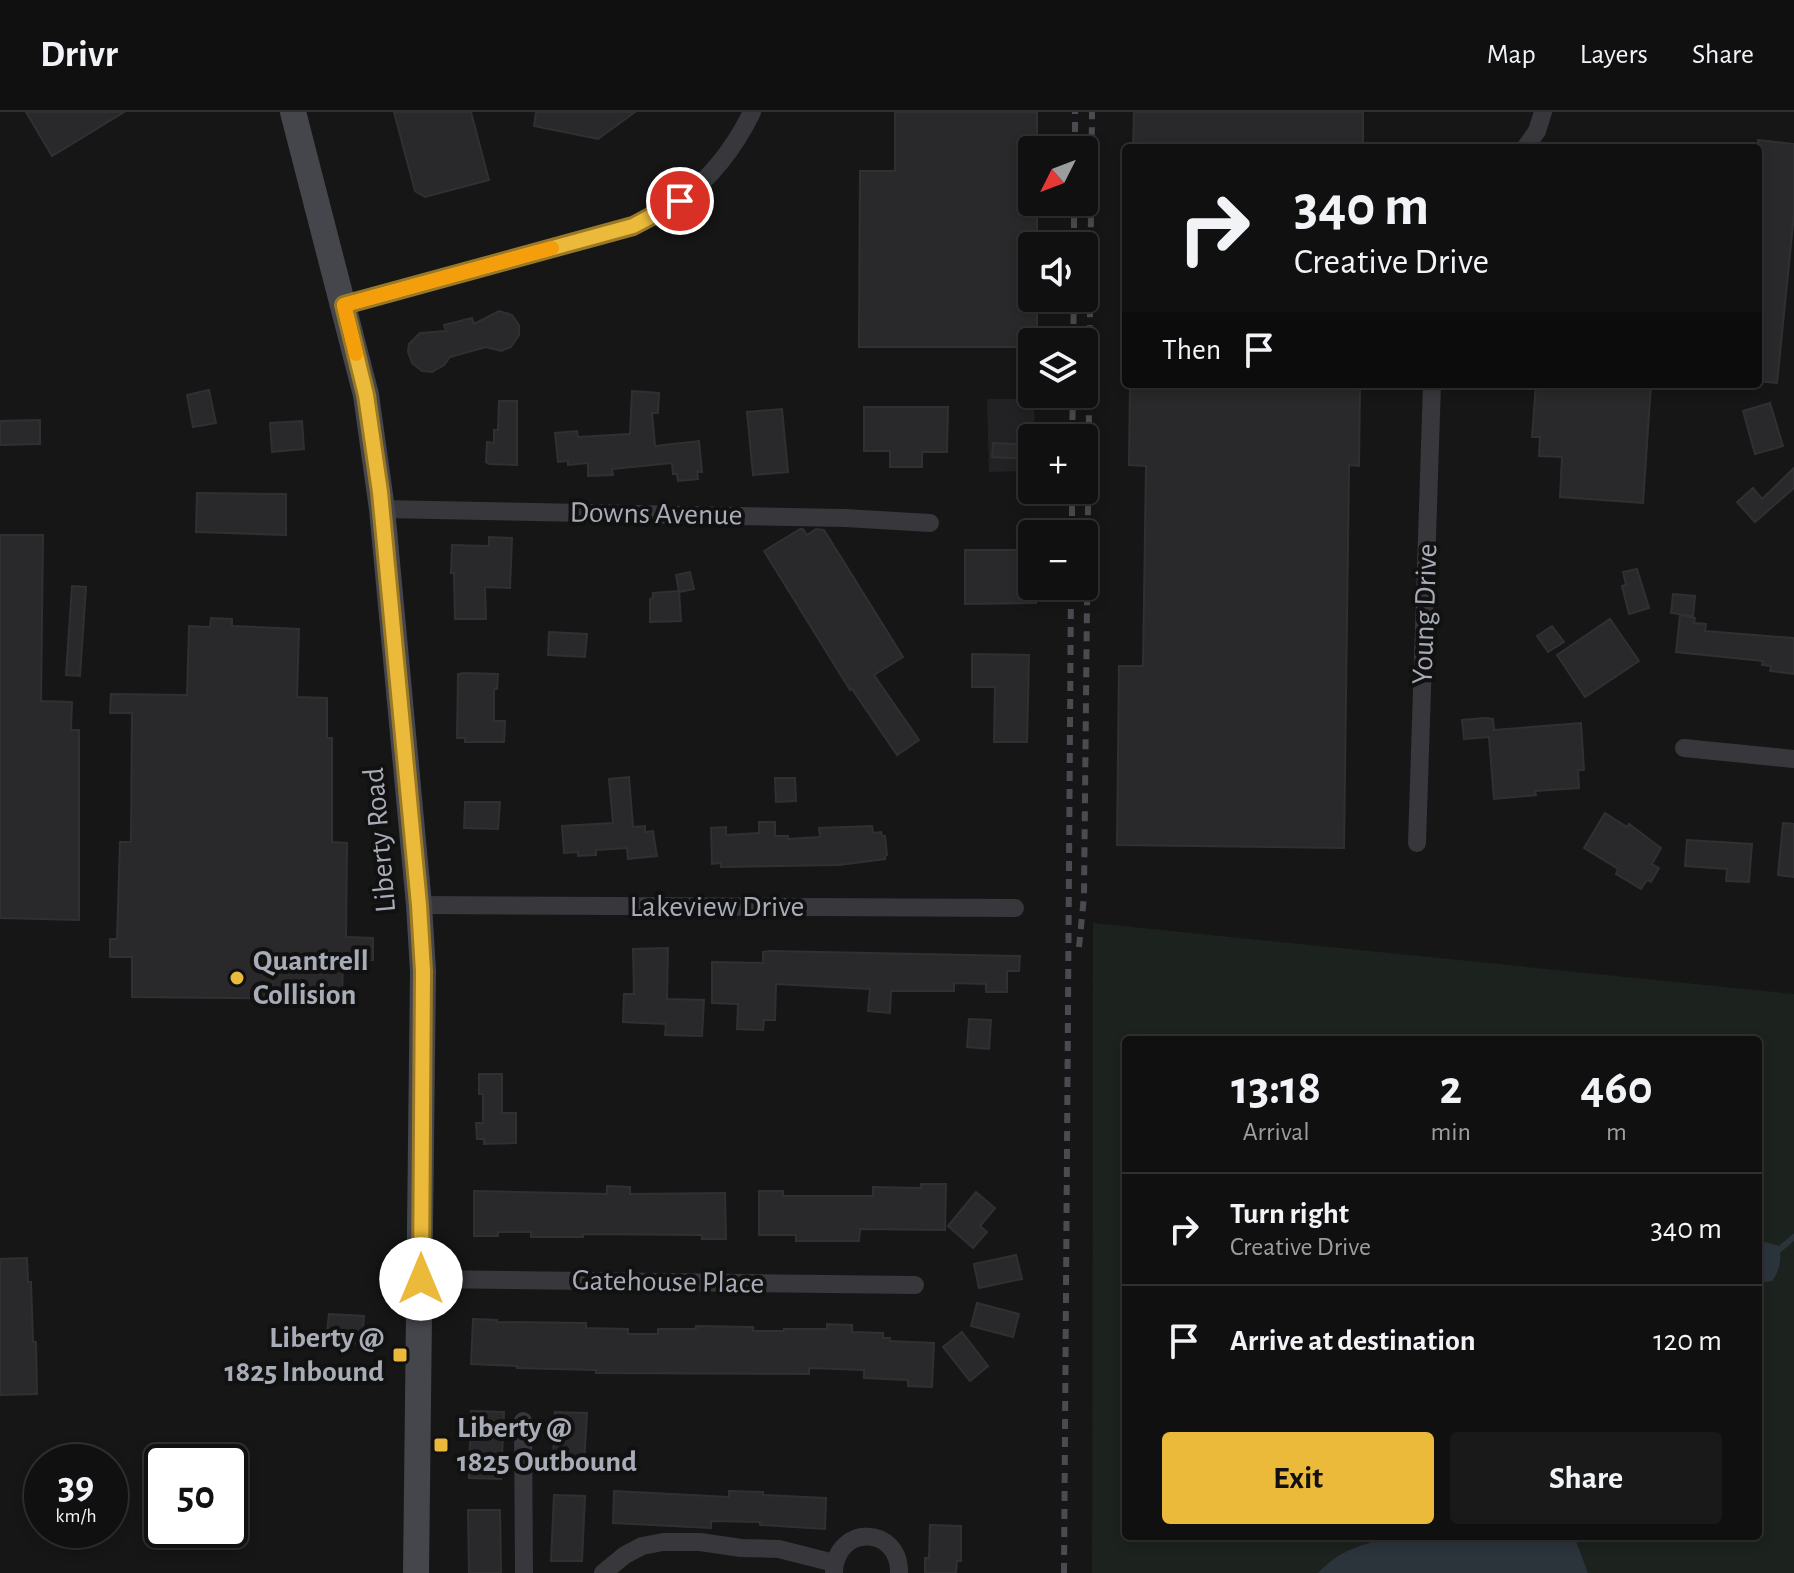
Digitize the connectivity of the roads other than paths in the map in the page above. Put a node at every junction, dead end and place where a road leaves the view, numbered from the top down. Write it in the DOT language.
graph roads {
  1 [pos="293,112"];
  2 [pos="752,112"];
  3 [pos="1543,112"];
  4 [pos="1528,144"];
  5 [pos="344,305"];
  6 [pos="1432,388"];
  7 [pos="382,509"];
  8 [pos="930,523"];
  9 [pos="1684,748"];
  10 [pos="1794,759"];
  11 [pos="1417,843"];
  12 [pos="419,905"];
  13 [pos="1015,908"];
  14 [pos="421,1279"];
  15 [pos="915,1285"];
  16 [pos="523,1421"];
  17 [pos="834,1568"];
  18 [pos="416,1573"];
  19 [pos="524,1573"];
  20 [pos="603,1573"];
  21 [pos="899,1573"];
  1 -- 5 [label="main road, Liberty Road"];
  2 -- 5 [label="street"];
  3 -- 4 [label="street"];
  5 -- 7 [label="main road, Liberty Road"];
  6 -- 11 [label="street, Young Drive"];
  7 -- 8 [label="street, Downs Avenue"];
  7 -- 12 [label="main road, Liberty Road"];
  9 -- 10 [label="street"];
  12 -- 13 [label="street, Lakeview Drive"];
  12 -- 14 [label="main road, Liberty Road"];
  14 -- 15 [label="street, Gatehouse Place"];
  14 -- 18 [label="main road, Liberty Road"];
  16 -- 19 [label="street"];
  17 -- 20 [label="street"];
  17 -- 21 [label="street"];
}
